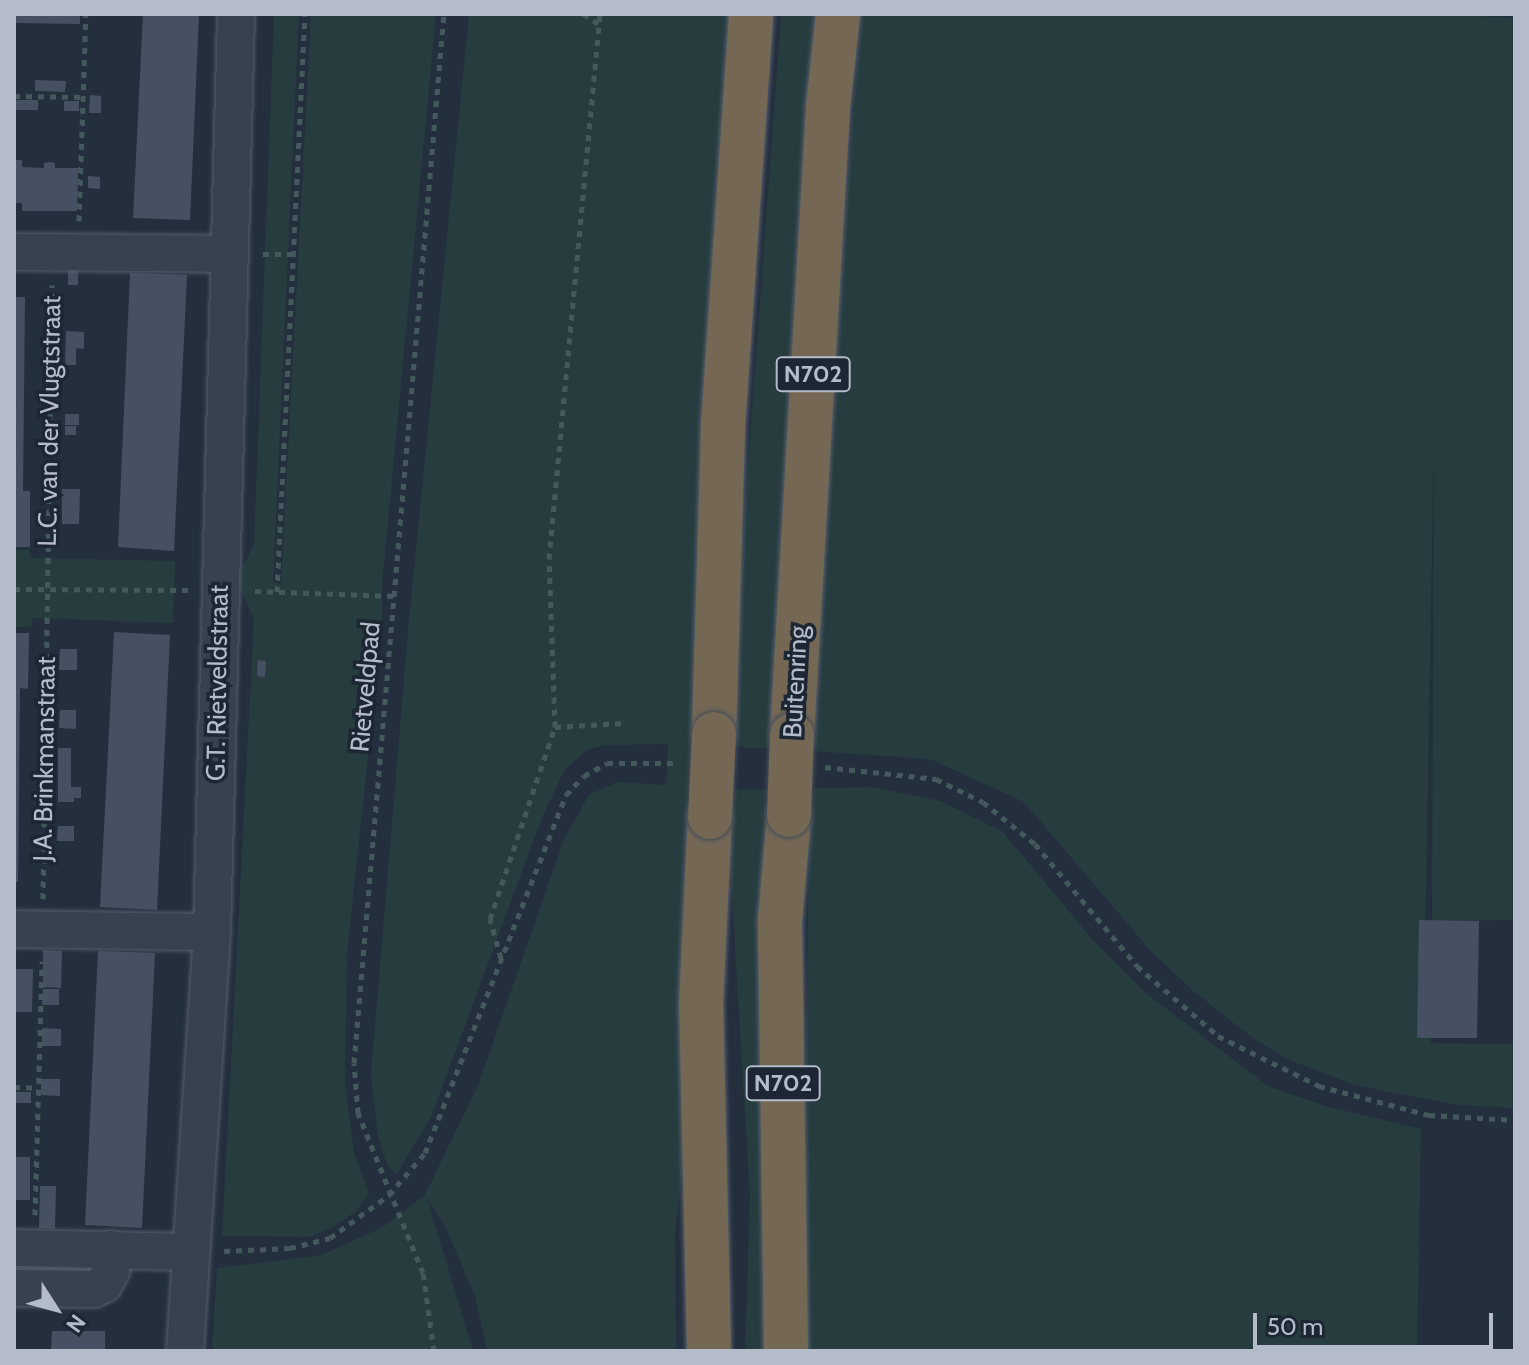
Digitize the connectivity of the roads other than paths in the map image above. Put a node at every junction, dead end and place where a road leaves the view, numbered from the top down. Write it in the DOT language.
graph roads {
  1 [pos="236,14"];
  2 [pos="751,14"];
  3 [pos="838,14"];
  4 [pos="14,252"];
  5 [pos="230,254"];
  6 [pos="28,929"];
  7 [pos="212,932"];
  8 [pos="24,1248"];
  9 [pos="111,1249"];
  10 [pos="191,1252"];
  11 [pos="14,1288"];
  12 [pos="185,1351"];
  13 [pos="709,1351"];
  14 [pos="786,1351"];
  1 -- 5 [label="street, G.T. Rietveldstraat"];
  2 -- 13 [label="highway, bridge"];
  3 -- 14 [label="highway, Buitenring / N702, bridge"];
  4 -- 5 [label="street"];
  5 -- 7 [label="street, G.T. Rietveldstraat"];
  6 -- 7 [label="street"];
  7 -- 10 [label="street, G.T. Rietveldstraat"];
  8 -- 9 [label="street"];
  9 -- 10 [label="street"];
  9 -- 11 [label="street"];
  10 -- 12 [label="street, G.T. Rietveldstraat"];
}
